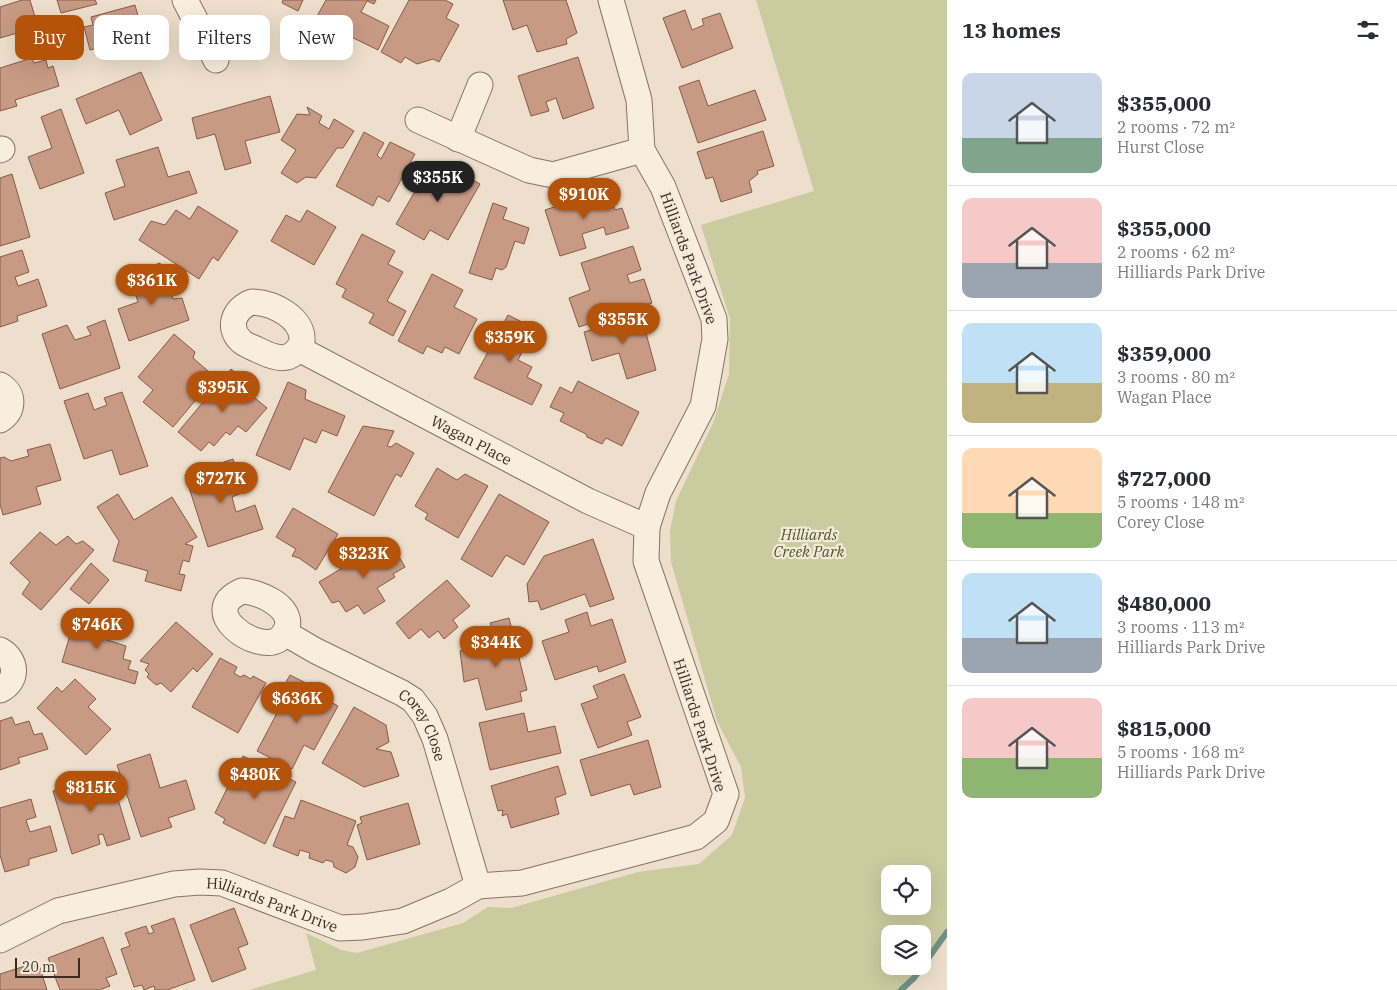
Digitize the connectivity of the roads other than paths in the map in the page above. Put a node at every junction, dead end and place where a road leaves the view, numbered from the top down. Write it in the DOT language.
graph roads {
  1 [pos="185,0"];
  2 [pos="611,0"];
  3 [pos="193,15"];
  4 [pos="480,85"];
  5 [pos="418,120"];
  6 [pos="458,139"];
  7 [pos="642,150"];
  8 [pos="299,349"];
  9 [pos="0,385"];
  10 [pos="0,420"];
  11 [pos="647,526"];
  12 [pos="285,632"];
  13 [pos="0,650"];
  14 [pos="0,690"];
  15 [pos="478,886"];
  16 [pos="0,940"];
  1 -- 3 [label="street"];
  2 -- 7 [label="street, Hilliards Park Drive"];
  4 -- 6 [label="street"];
  5 -- 6 [label="street"];
  6 -- 7 [label="street"];
  7 -- 11 [label="street, Hilliards Park Drive"];
  8 -- 11 [label="street, Wagan Place"];
  9 -- 10 [label="street"];
  11 -- 15 [label="street, Hilliards Park Drive"];
  12 -- 15 [label="street, Corey Close"];
  13 -- 14 [label="street"];
  15 -- 16 [label="street, Hilliards Park Drive"];
}
